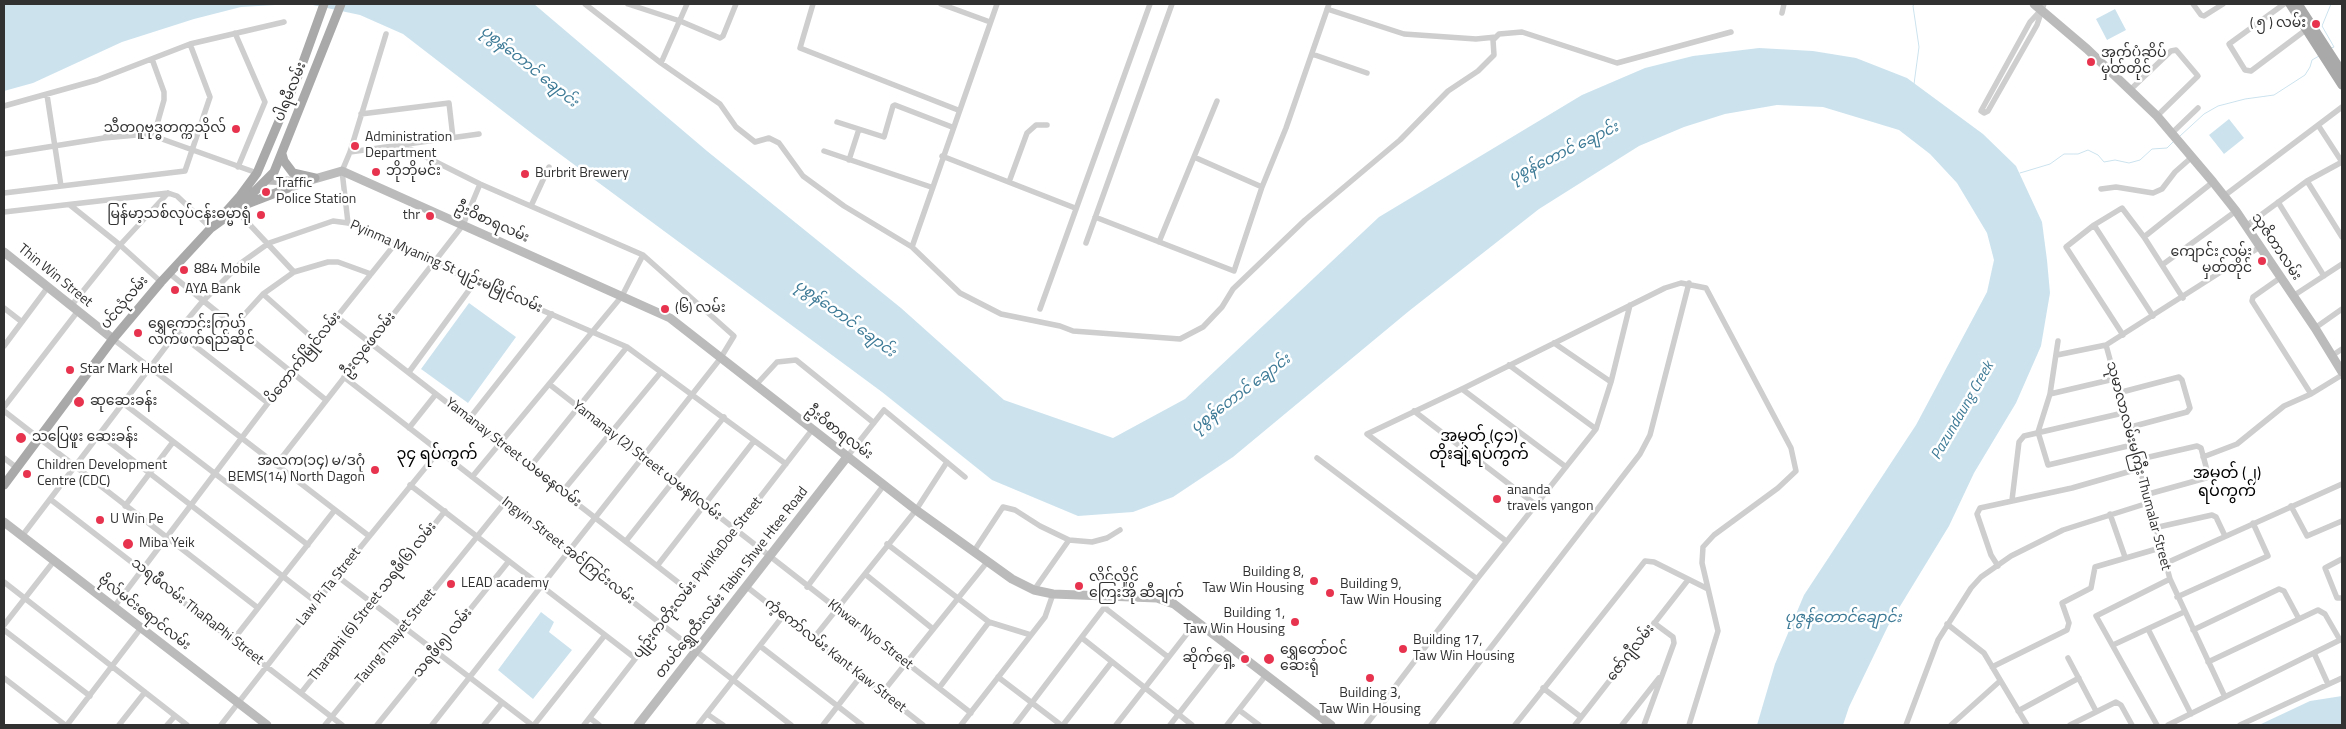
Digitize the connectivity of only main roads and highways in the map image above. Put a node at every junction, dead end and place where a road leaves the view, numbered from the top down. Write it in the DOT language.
graph roads {
  1 [pos="324,4"];
  2 [pos="341,4"];
  3 [pos="2290,4"];
  4 [pos="2298,4"];
  5 [pos="2040,6"];
  6 [pos="2342,72"];
  7 [pos="298,76"];
  8 [pos="2342,85"];
  9 [pos="282,154"];
  10 [pos="315,178"];
  11 [pos="268,180"];
  12 [pos="304,182"];
  13 [pos="240,196"];
  14 [pos="236,210"];
  15 [pos="211,228"];
  16 [pos="4,252"];
  17 [pos="113,339"];
  18 [pos="2342,373"];
  19 [pos="847,457"];
  20 [pos="4,485"];
  21 [pos="4,522"];
  22 [pos="267,725"];
  23 [pos="638,725"];
  24 [pos="1331,725"];
  1 -- 7 [label="main road, ပါရမီလမ်း"];
  2 -- 9 [label="main road, ပါရမီလမ်း"];
  3 -- 8 [label="main road"];
  4 -- 6 [label="main road"];
  5 -- 18 [label="main road, သုဇိတာလမ်း"];
  7 -- 11 [label="main road"];
  7 -- 13 [label="main road"];
  9 -- 10 [label="main road"];
  9 -- 11 [label="main road, ပင်လုံလမ်း"];
  10 -- 12 [label="main road"];
  10 -- 19 [label="main road, ဦးဝိစာရလမ်း"];
  11 -- 12 [label="main road"];
  11 -- 13 [label="main road"];
  11 -- 14 [label="main road, ပင်လုံလမ်း"];
  12 -- 14 [label="main road"];
  13 -- 15 [label="main road"];
  14 -- 15 [label="main road, ပင်လုံလမ်း"];
  15 -- 17 [label="main road, ပင်လုံလမ်း"];
  16 -- 17 [label="main road, Thin Win Street"];
  17 -- 20 [label="main road, ပင်လုံလမ်း"];
  19 -- 23 [label="main road, တပင်ရွှေထီးလမ်း Tabin Shwe Htee Road"];
  19 -- 24 [label="main road, ဦးဝိစာရလမ်း"];
  21 -- 22 [label="main road, ဗိုလ်မင်းရောင်လမ်း"];
}
